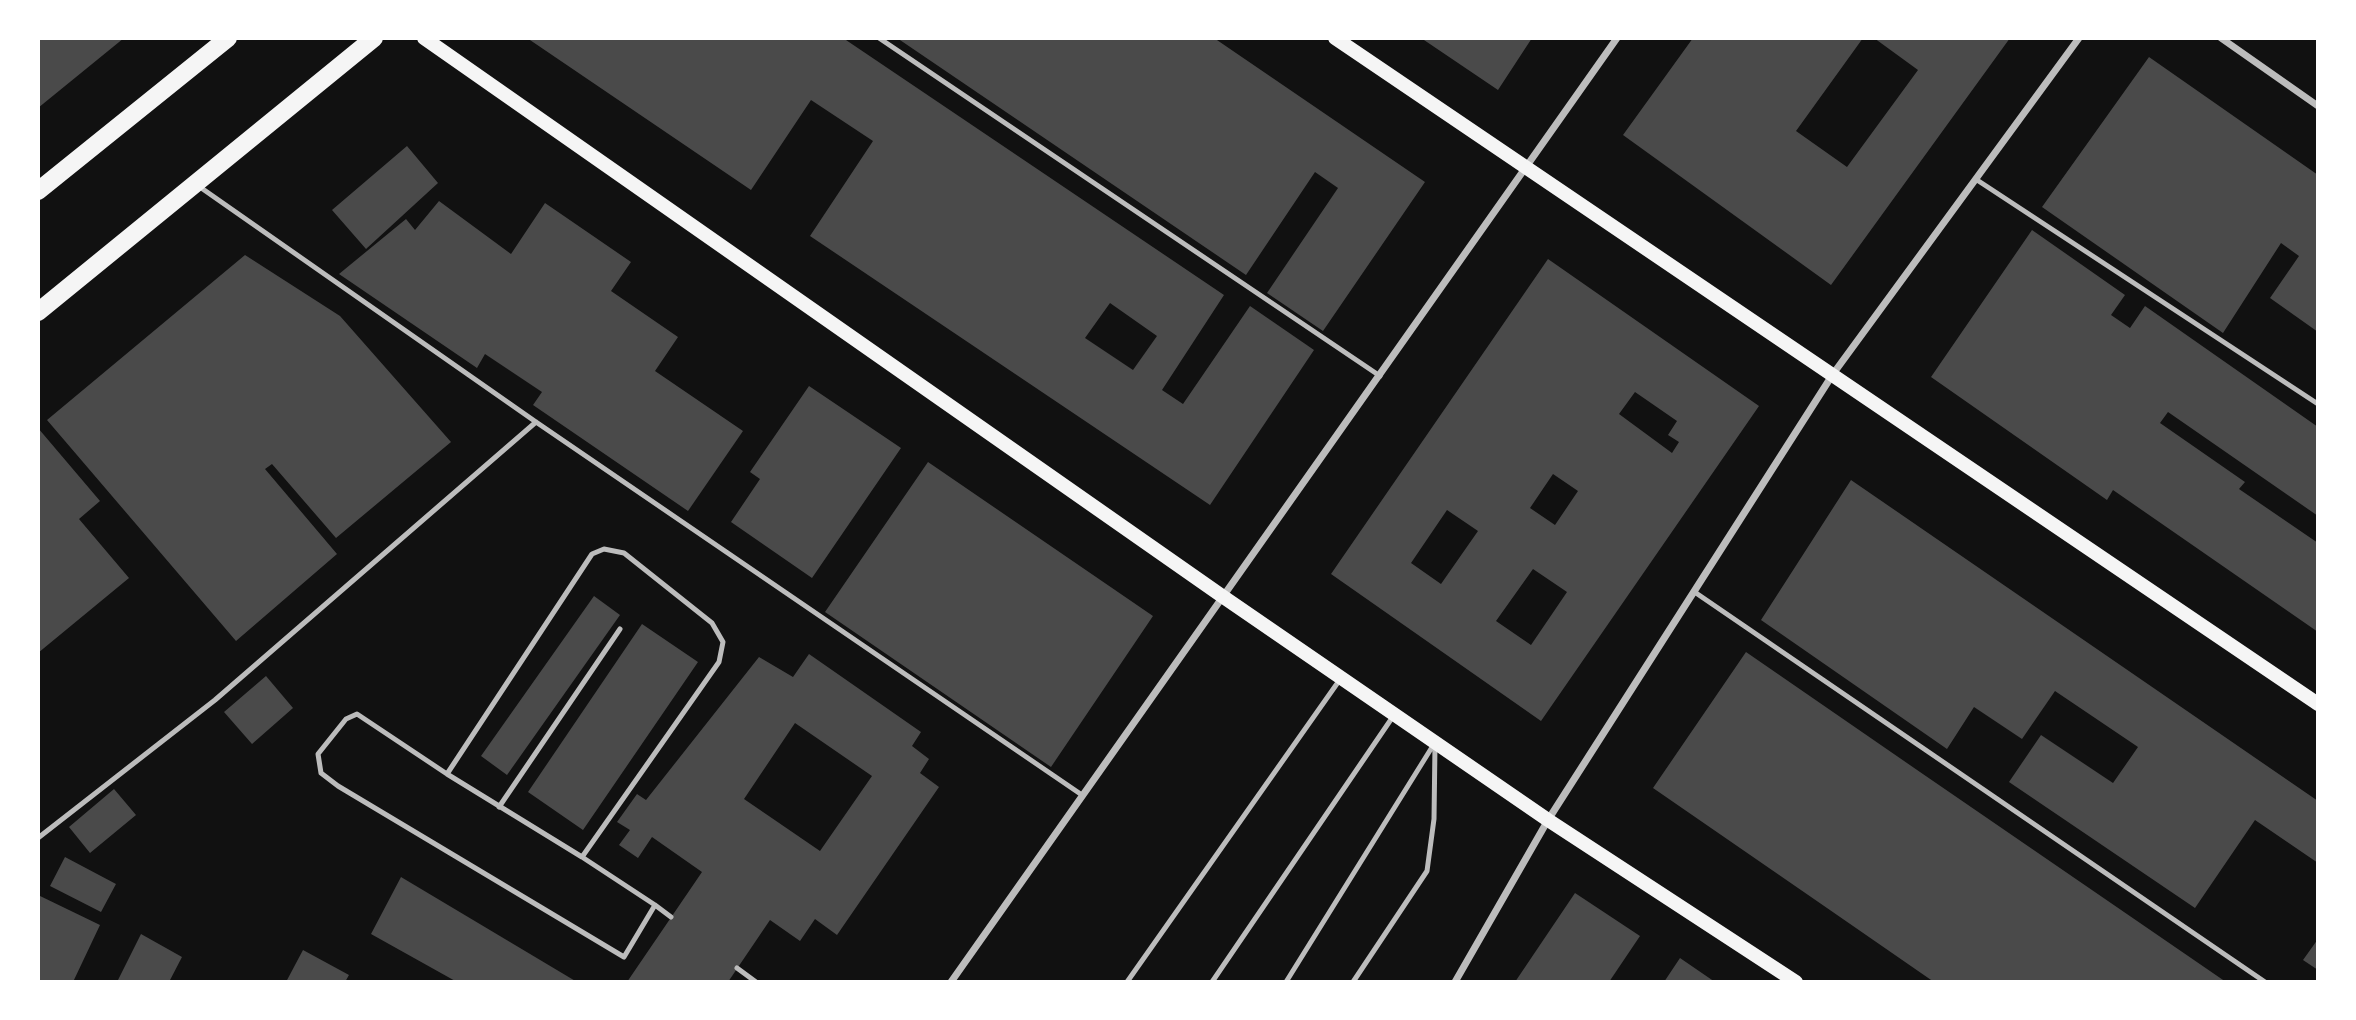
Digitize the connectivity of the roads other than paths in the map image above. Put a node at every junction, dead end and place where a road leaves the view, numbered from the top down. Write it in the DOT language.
graph roads {
  1 [pos="228,38"];
  2 [pos="374,38"];
  3 [pos="424,38"];
  4 [pos="879,38"];
  5 [pos="1335,38"];
  6 [pos="1617,38"];
  7 [pos="2079,38"];
  8 [pos="2221,38"];
  9 [pos="2318,106"];
  10 [pos="1527,168"];
  11 [pos="1977,180"];
  12 [pos="197,185"];
  13 [pos="38,191"];
  14 [pos="38,312"];
  15 [pos="1833,374"];
  16 [pos="1380,376"];
  17 [pos="2318,404"];
  18 [pos="536,422"];
  19 [pos="1696,593"];
  20 [pos="1222,596"];
  21 [pos="620,629"];
  22 [pos="1343,677"];
  23 [pos="2318,704"];
  24 [pos="1395,713"];
  25 [pos="1435,742"];
  26 [pos="447,774"];
  27 [pos="1082,795"];
  28 [pos="499,807"];
  29 [pos="1548,820"];
  30 [pos="38,838"];
  31 [pos="582,857"];
  32 [pos="655,905"];
  33 [pos="671,917"];
  34 [pos="737,968"];
  35 [pos="755,982"];
  36 [pos="951,982"];
  37 [pos="1127,982"];
  38 [pos="1212,982"];
  39 [pos="1286,982"];
  40 [pos="1353,982"];
  41 [pos="1455,982"];
  42 [pos="1796,982"];
  43 [pos="2265,982"];
  1 -- 13 [label="main road"];
  2 -- 12 [label="main road"];
  3 -- 20 [label="main road"];
  4 -- 16 [label="lane"];
  5 -- 10 [label="main road"];
  6 -- 10 [label="street"];
  7 -- 11 [label="street"];
  8 -- 9 [label="street"];
  10 -- 15 [label="main road"];
  10 -- 16 [label="street"];
  11 -- 15 [label="street"];
  11 -- 17 [label="lane"];
  12 -- 14 [label="main road"];
  12 -- 18 [label="lane"];
  15 -- 19 [label="street"];
  15 -- 23 [label="main road"];
  16 -- 20 [label="street"];
  18 -- 27 [label="lane"];
  18 -- 30 [label="lane"];
  19 -- 29 [label="street"];
  19 -- 43 [label="lane"];
  20 -- 22 [label="main road"];
  20 -- 27 [label="street"];
  21 -- 28 [label="lane"];
  22 -- 24 [label="main road"];
  22 -- 37 [label="lane"];
  24 -- 25 [label="main road"];
  24 -- 38 [label="lane"];
  25 -- 29 [label="main road"];
  25 -- 39 [label="lane"];
  25 -- 40 [label="lane"];
  26 -- 28 [label="lane"];
  26 -- 31 [label="lane"];
  26 -- 32 [label="lane"];
  27 -- 36 [label="street"];
  28 -- 31 [label="lane"];
  29 -- 41 [label="street"];
  29 -- 42 [label="main road"];
  31 -- 32 [label="lane"];
  32 -- 33 [label="lane"];
  34 -- 35 [label="lane"];
}
